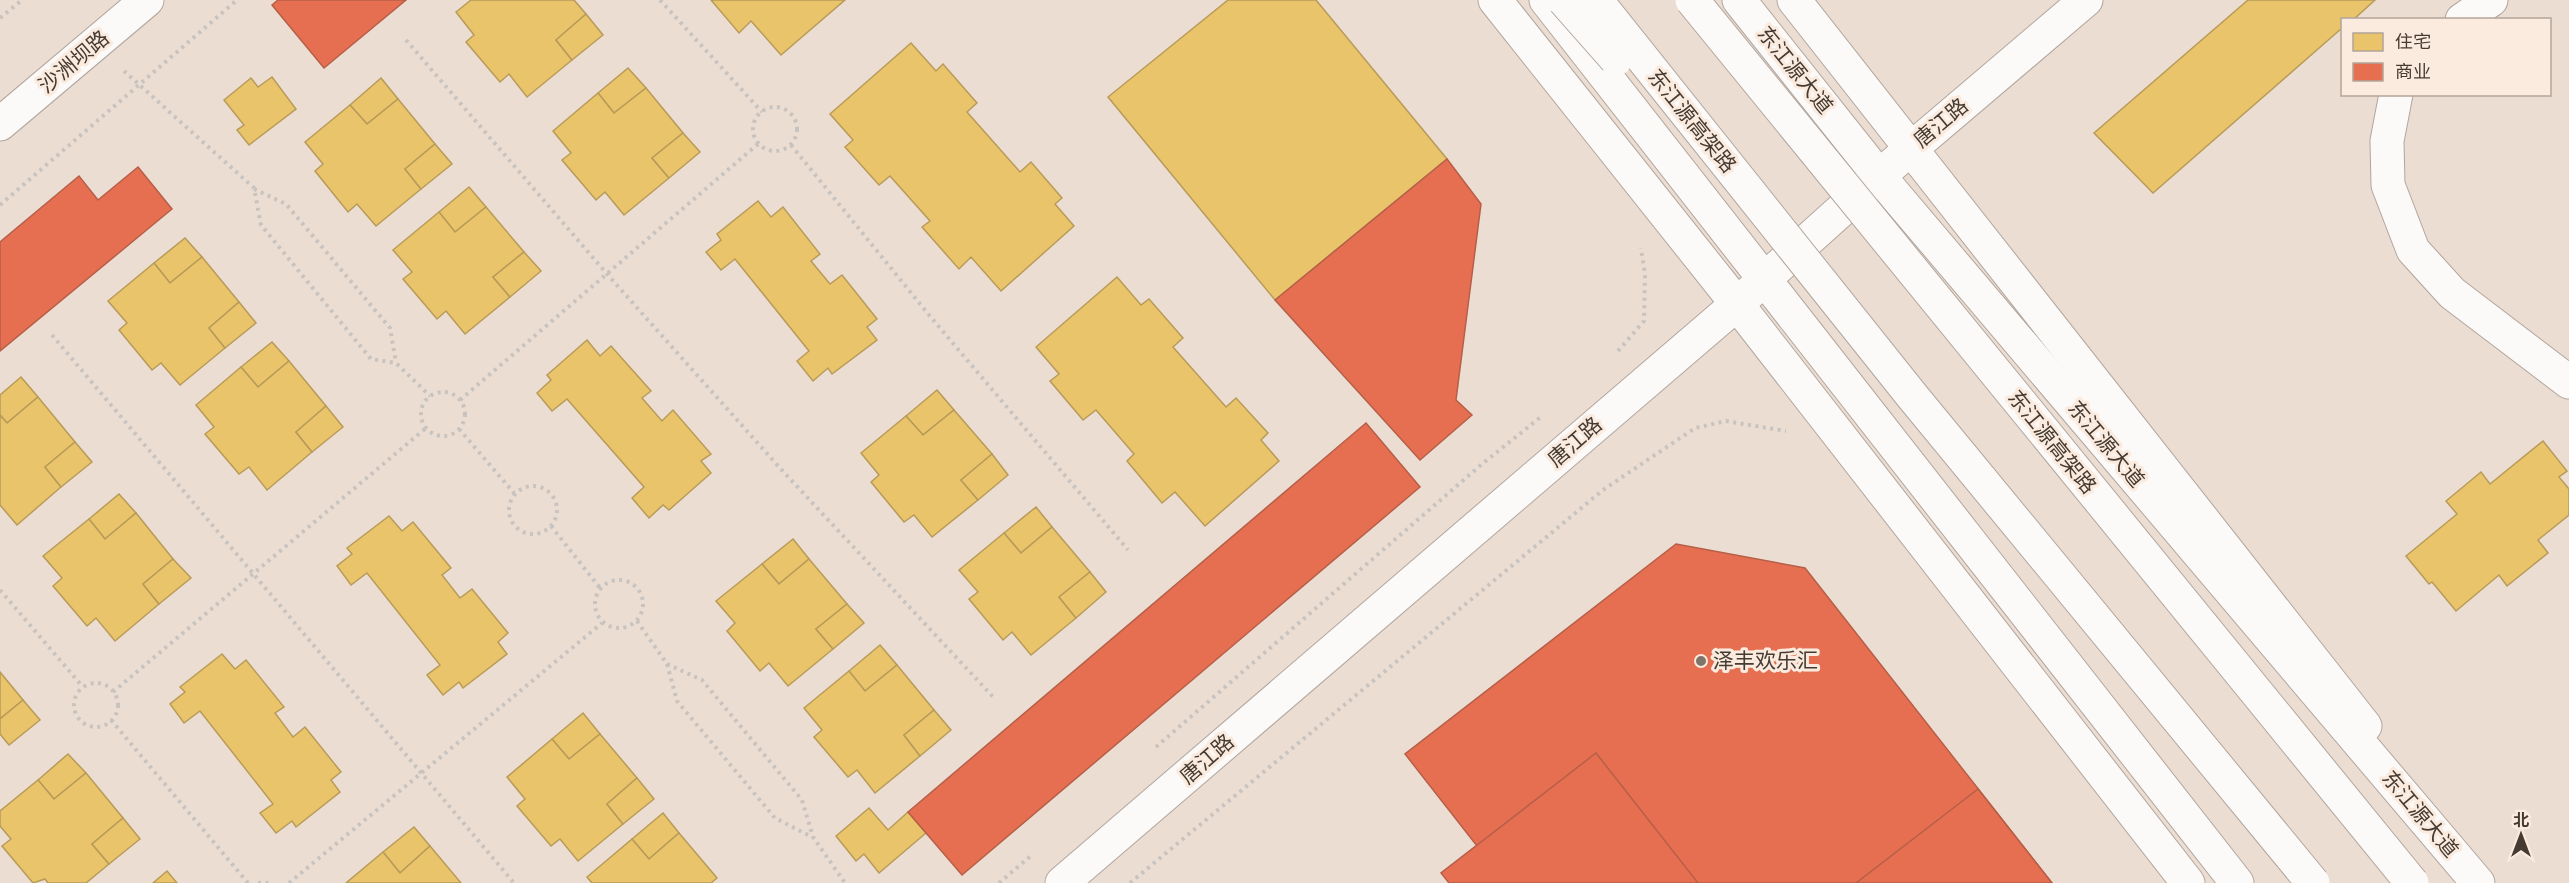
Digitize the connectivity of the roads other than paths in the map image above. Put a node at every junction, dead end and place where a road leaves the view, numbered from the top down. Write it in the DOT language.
graph roads {
  1 [pos="147,0"];
  2 [pos="1495,0"];
  3 [pos="1546,0"];
  4 [pos="1563,0"];
  5 [pos="1596,0"];
  6 [pos="1692,0"];
  7 [pos="1739,0"];
  8 [pos="1794,0"];
  9 [pos="2086,0"];
  10 [pos="2491,0"];
  11 [pos="2465,18"];
  12 [pos="2396,96"];
  13 [pos="0,124"];
  14 [pos="1910,150"];
  15 [pos="1879,176"];
  16 [pos="1763,278"];
  17 [pos="1737,304"];
  18 [pos="2569,381"];
  19 [pos="1913,397"];
  20 [pos="1062,883"];
  21 [pos="2188,883"];
  22 [pos="2237,883"];
  23 [pos="2313,883"];
  24 [pos="2412,883"];
  25 [pos="2478,883"];
  26 [pos="2488,883"];
  1 -- 13 [label="main road, 沙洲坝路"];
  2 -- 17 [label="main road"];
  3 -- 16 [label="main road"];
  4 -- 19 [label="main road, bridge"];
  5 -- 19 [label="main road, 东江源高架路, bridge"];
  6 -- 24 [label="main road, 东江源高架路, bridge"];
  7 -- 15 [label="main road, 东江源大道"];
  8 -- 14 [label="main road"];
  9 -- 14 [label="main road, 唐江路"];
  10 -- 11 [label="main road"];
  12 -- 18 [label="main road"];
  14 -- 15 [label="main road, 唐江路"];
  14 -- 26 [label="main road"];
  15 -- 16 [label="main road, 唐江路"];
  15 -- 25 [label="main road, 东江源大道"];
  16 -- 17 [label="main road, 唐江路"];
  16 -- 22 [label="main road"];
  17 -- 20 [label="main road, 唐江路"];
  17 -- 21 [label="main road"];
  19 -- 23 [label="main road, 东江源高架路, bridge"];
}
